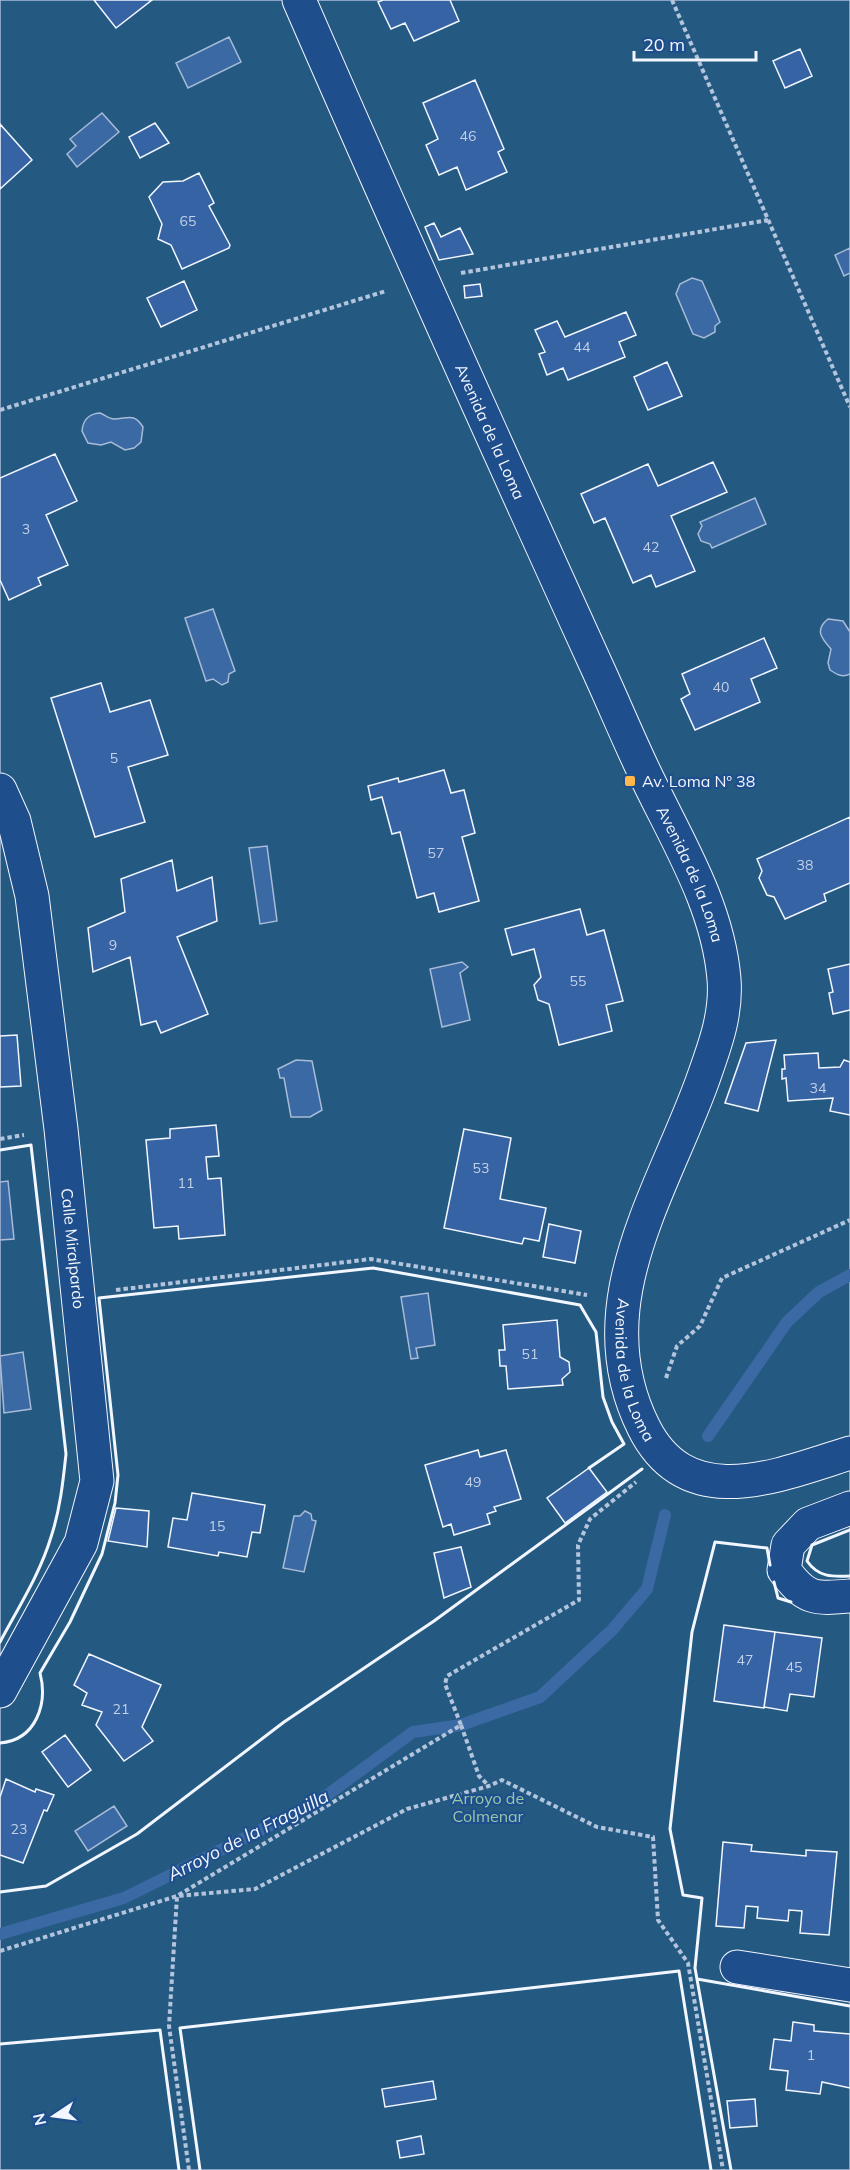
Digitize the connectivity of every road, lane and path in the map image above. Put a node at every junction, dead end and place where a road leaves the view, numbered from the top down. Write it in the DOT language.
graph roads {
  1 [pos="298,0"];
  2 [pos="672,0"];
  3 [pos="768,220"];
  4 [pos="420,280"];
  5 [pos="850,407"];
  6 [pos="0,410"];
  7 [pos="0,790"];
  8 [pos="850,1220"];
  9 [pos="77,1295"];
  10 [pos="622,1300"];
  11 [pos="646,1432"];
  12 [pos="850,1453"];
  13 [pos="666,1458"];
  14 [pos="850,1508"];
  15 [pos="850,1596"];
  16 [pos="0,1691"];
  17 [pos="461,1725"];
  18 [pos="489,1786"];
  19 [pos="177,1896"];
  20 [pos="0,1951"];
  21 [pos="737,1967"];
  22 [pos="850,1985"];
  23 [pos="189,2170"];
  24 [pos="723,2170"];
  1 -- 4 [label="street, Avenida de la Loma"];
  2 -- 3 [label="path"];
  3 -- 4 [label="path"];
  3 -- 5 [label="path"];
  4 -- 6 [label="path"];
  4 -- 10 [label="street, Avenida de la Loma"];
  7 -- 9 [label="street, Calle Miralpardo"];
  8 -- 11 [label="path"];
  9 -- 10 [label="path"];
  9 -- 16 [label="street, Calle Miralpardo"];
  10 -- 11 [label="street, Avenida de la Loma"];
  11 -- 13 [label="street, Avenida de la Loma"];
  12 -- 13 [label="street, Avenida de la Loma"];
  13 -- 17 [label="path"];
  14 -- 15 [label="street"];
  17 -- 18 [label="path"];
  17 -- 19 [label="path"];
  18 -- 19 [label="path"];
  18 -- 24 [label="path"];
  19 -- 20 [label="path"];
  19 -- 23 [label="path"];
  21 -- 22 [label="street"];
}
